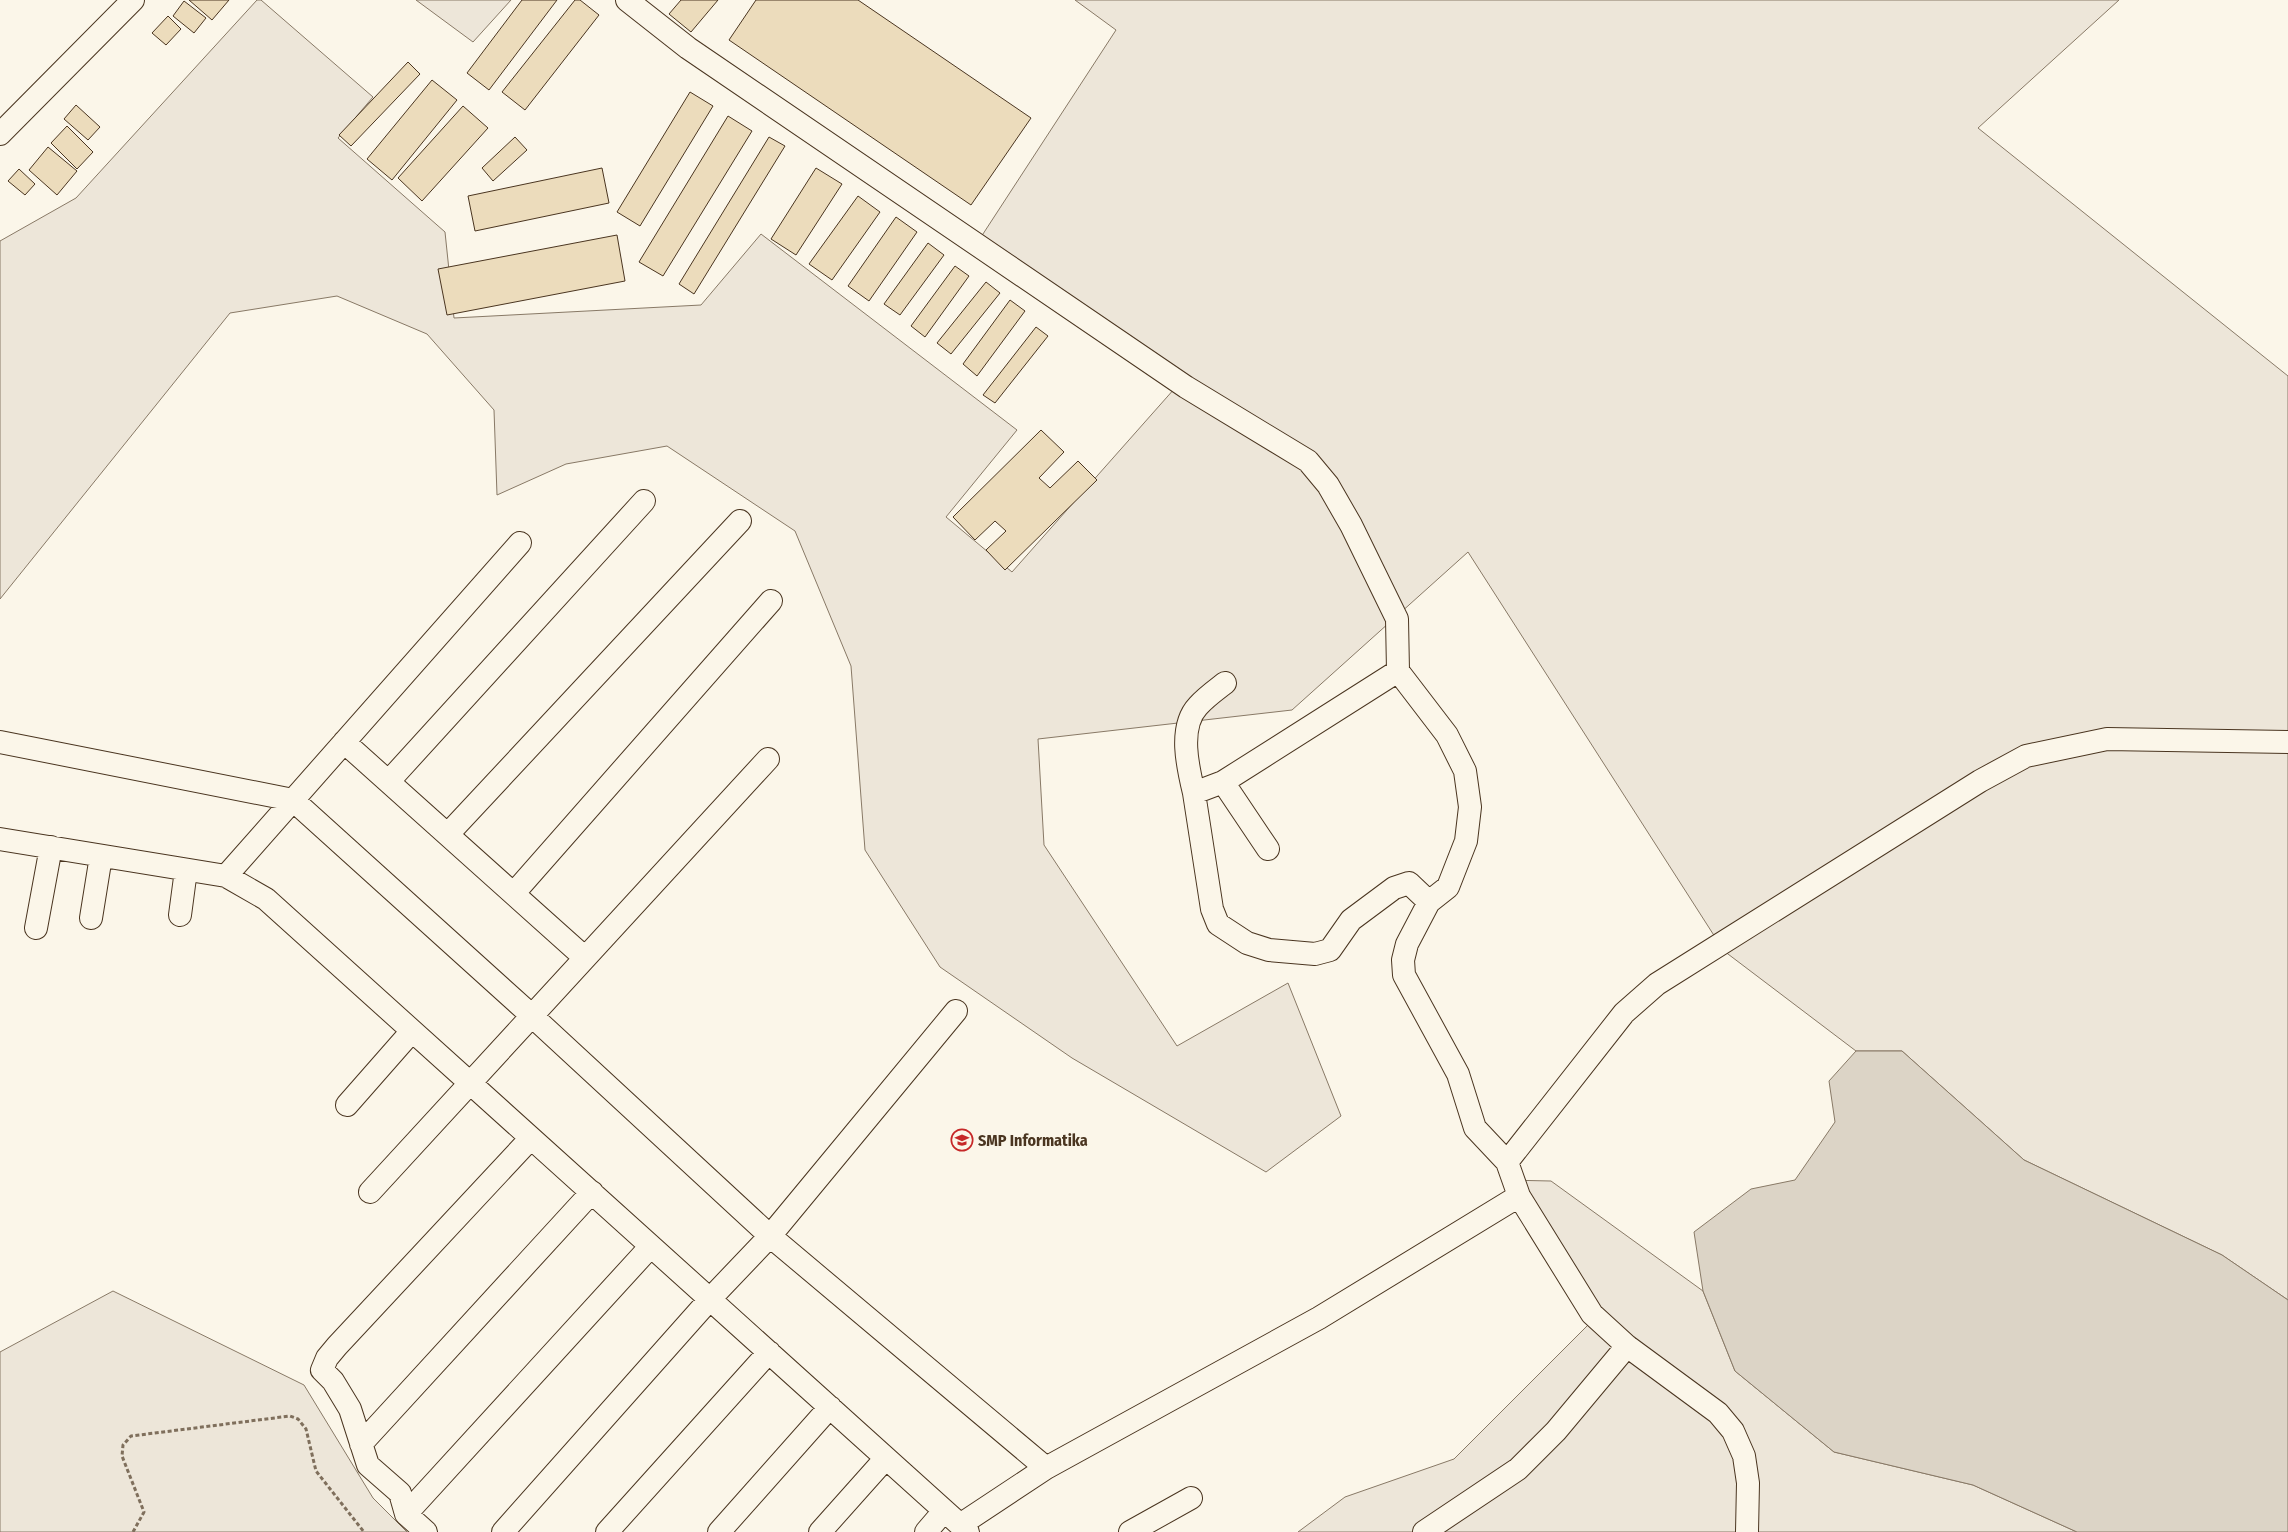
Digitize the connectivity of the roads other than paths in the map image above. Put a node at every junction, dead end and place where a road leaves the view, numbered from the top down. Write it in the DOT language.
graph roads {
  1 [pos="132,0"];
  2 [pos="627,0"];
  3 [pos="0,134"];
  4 [pos="644,501"];
  5 [pos="740,521"];
  6 [pos="520,543"];
  7 [pos="771,601"];
  8 [pos="1398,671"];
  9 [pos="1225,683"];
  10 [pos="0,742"];
  11 [pos="344,742"];
  12 [pos="2288,742"];
  13 [pos="768,758"];
  14 [pos="389,781"];
  15 [pos="1223,782"];
  16 [pos="1194,793"];
  17 [pos="293,800"];
  18 [pos="448,834"];
  19 [pos="0,839"];
  20 [pos="51,847"];
  21 [pos="1268,849"];
  22 [pos="101,856"];
  23 [pos="186,870"];
  24 [pos="226,876"];
  25 [pos="514,893"];
  26 [pos="1429,902"];
  27 [pos="180,915"];
  28 [pos="91,918"];
  29 [pos="36,928"];
  30 [pos="584,957"];
  31 [pos="956,1011"];
  32 [pos="531,1015"];
  33 [pos="412,1031"];
  34 [pos="469,1082"];
  35 [pos="347,1104"];
  36 [pos="532,1138"];
  37 [pos="1507,1162"];
  38 [pos="370,1192"];
  39 [pos="592,1192"];
  40 [pos="1520,1196"];
  41 [pos="770,1236"];
  42 [pos="651,1246"];
  43 [pos="710,1299"];
  44 [pos="1627,1346"];
  45 [pos="769,1352"];
  46 [pos="830,1407"];
  47 [pos="361,1444"];
  48 [pos="886,1458"];
  49 [pos="1046,1468"];
  50 [pos="1192,1498"];
  51 [pos="406,1514"];
  52 [pos="958,1522"];
  53 [pos="1137,1530"];
  54 [pos="426,1532"];
  55 [pos="503,1532"];
  56 [pos="607,1532"];
  57 [pos="718,1532"];
  58 [pos="820,1532"];
  59 [pos="926,1532"];
  60 [pos="1424,1532"];
  61 [pos="1747,1532"];
  1 -- 3 [label="street"];
  2 -- 8 [label="street"];
  4 -- 14 [label="street"];
  5 -- 18 [label="street"];
  6 -- 11 [label="street"];
  7 -- 25 [label="street"];
  8 -- 15 [label="street"];
  8 -- 26 [label="street"];
  9 -- 16 [label="street"];
  10 -- 17 [label="street"];
  11 -- 14 [label="street"];
  11 -- 17 [label="street"];
  12 -- 37 [label="street"];
  13 -- 30 [label="street"];
  14 -- 18 [label="street"];
  15 -- 16 [label="street"];
  15 -- 21 [label="street"];
  16 -- 26 [label="street"];
  17 -- 24 [label="street"];
  17 -- 32 [label="street"];
  18 -- 25 [label="street"];
  19 -- 20 [label="street"];
  20 -- 22 [label="street"];
  20 -- 29 [label="street"];
  22 -- 23 [label="street"];
  22 -- 28 [label="street"];
  23 -- 24 [label="street"];
  23 -- 27 [label="street"];
  24 -- 33 [label="street"];
  25 -- 30 [label="street"];
  26 -- 37 [label="street"];
  30 -- 32 [label="street"];
  31 -- 41 [label="street"];
  32 -- 34 [label="street"];
  32 -- 41 [label="street"];
  33 -- 34 [label="street"];
  33 -- 35 [label="street"];
  34 -- 36 [label="street"];
  34 -- 38 [label="street"];
  36 -- 39 [label="street"];
  36 -- 47 [label="street"];
  37 -- 40 [label="street"];
  39 -- 42 [label="street"];
  39 -- 47 [label="street"];
  40 -- 44 [label="street"];
  40 -- 49 [label="street"];
  41 -- 43 [label="street"];
  41 -- 49 [label="street"];
  42 -- 43 [label="street"];
  42 -- 51 [label="street"];
  43 -- 45 [label="street"];
  43 -- 55 [label="street"];
  44 -- 60 [label="street"];
  44 -- 61 [label="street"];
  45 -- 46 [label="street"];
  45 -- 56 [label="street"];
  46 -- 48 [label="street"];
  46 -- 57 [label="street"];
  47 -- 51 [label="street"];
  48 -- 52 [label="street"];
  48 -- 58 [label="street"];
  49 -- 52 [label="street"];
  50 -- 53 [label="street"];
  51 -- 54 [label="street"];
  52 -- 59 [label="street"];
}
